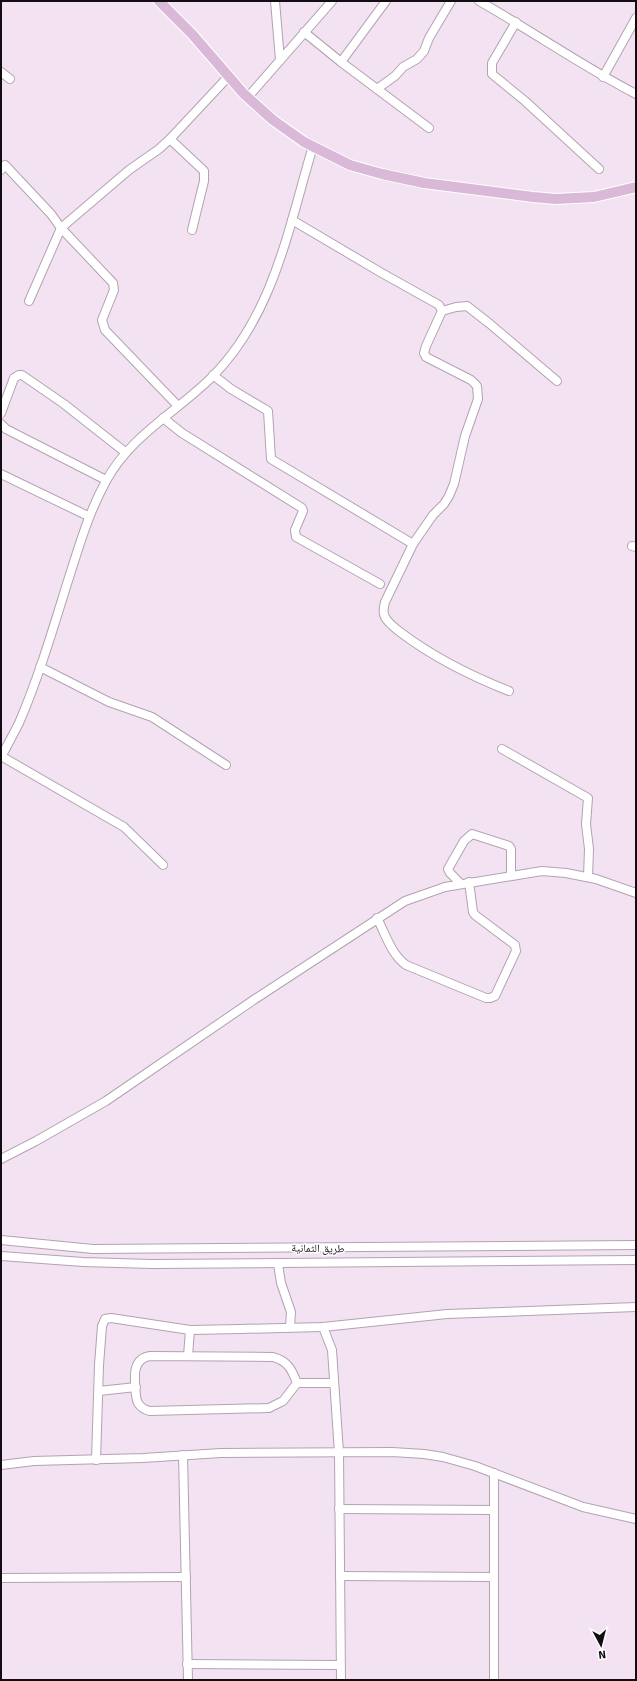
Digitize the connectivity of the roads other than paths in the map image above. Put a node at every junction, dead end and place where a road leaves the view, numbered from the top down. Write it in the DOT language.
graph roads {
  1 [pos="159,1"];
  2 [pos="332,1"];
  3 [pos="386,1"];
  4 [pos="452,1"];
  5 [pos="479,1"];
  6 [pos="277,2"];
  7 [pos="636,18"];
  8 [pos="516,22"];
  9 [pos="304,32"];
  10 [pos="280,60"];
  11 [pos="341,62"];
  12 [pos="1,72"];
  13 [pos="228,77"];
  14 [pos="603,77"];
  15 [pos="10,79"];
  16 [pos="377,89"];
  17 [pos="636,94"];
  18 [pos="248,97"];
  19 [pos="429,128"];
  20 [pos="170,139"];
  21 [pos="313,146"];
  22 [pos="2,165"];
  23 [pos="599,169"];
  24 [pos="636,187"];
  25 [pos="292,220"];
  26 [pos="61,228"];
  27 [pos="192,230"];
  28 [pos="29,301"];
  29 [pos="442,312"];
  30 [pos="213,375"];
  31 [pos="557,381"];
  32 [pos="178,406"];
  33 [pos="1,413"];
  34 [pos="163,418"];
  35 [pos="1,424"];
  36 [pos="125,452"];
  37 [pos="1,474"];
  38 [pos="106,480"];
  39 [pos="88,516"];
  40 [pos="413,544"];
  41 [pos="380,584"];
  42 [pos="40,667"];
  43 [pos="509,691"];
  44 [pos="502,749"];
  45 [pos="1,757"];
  46 [pos="226,765"];
  47 [pos="163,865"];
  48 [pos="511,875"];
  49 [pos="588,877"];
  50 [pos="465,883"];
  51 [pos="636,893"];
  52 [pos="377,918"];
  53 [pos="1,1159"];
  54 [pos="1,1240"];
  55 [pos="636,1246"];
  56 [pos="1,1256"];
  57 [pos="636,1260"];
  58 [pos="278,1264"];
  59 [pos="636,1307"];
  60 [pos="290,1327"];
  61 [pos="323,1327"];
  62 [pos="190,1330"];
  63 [pos="188,1356"];
  64 [pos="297,1383"];
  65 [pos="334,1383"];
  66 [pos="136,1387"];
  67 [pos="99,1391"];
  68 [pos="338,1453"];
  69 [pos="183,1455"];
  70 [pos="96,1460"];
  71 [pos="1,1465"];
  72 [pos="494,1473"];
  73 [pos="339,1509"];
  74 [pos="494,1510"];
  75 [pos="636,1519"];
  76 [pos="340,1576"];
  77 [pos="186,1577"];
  78 [pos="493,1577"];
  79 [pos="1,1578"];
  80 [pos="187,1664"];
  81 [pos="340,1665"];
  82 [pos="188,1680"];
  83 [pos="340,1680"];
  84 [pos="494,1680"];
  1 -- 13 [label="main road"];
  2 -- 9 [label="street"];
  3 -- 11 [label="street"];
  4 -- 16 [label="street"];
  5 -- 8 [label="street"];
  6 -- 10 [label="street"];
  7 -- 14 [label="street"];
  8 -- 14 [label="street"];
  8 -- 23 [label="street"];
  9 -- 10 [label="street"];
  9 -- 11 [label="street"];
  10 -- 18 [label="street"];
  11 -- 16 [label="street"];
  12 -- 15 [label="street"];
  13 -- 18 [label="main road"];
  13 -- 20 [label="street"];
  14 -- 17 [label="street"];
  16 -- 19 [label="street"];
  18 -- 21 [label="main road"];
  20 -- 26 [label="street"];
  20 -- 27 [label="street"];
  21 -- 24 [label="main road"];
  21 -- 25 [label="street"];
  22 -- 26 [label="street"];
  25 -- 29 [label="street"];
  25 -- 30 [label="street"];
  26 -- 28 [label="street"];
  26 -- 32 [label="street"];
  29 -- 31 [label="street"];
  29 -- 40 [label="street"];
  30 -- 32 [label="street"];
  30 -- 40 [label="street"];
  32 -- 34 [label="street"];
  33 -- 36 [label="street"];
  34 -- 36 [label="street"];
  34 -- 41 [label="street"];
  35 -- 38 [label="street"];
  36 -- 38 [label="street"];
  37 -- 39 [label="street"];
  38 -- 39 [label="street"];
  39 -- 42 [label="street"];
  40 -- 43 [label="street"];
  42 -- 45 [label="street"];
  42 -- 46 [label="street"];
  44 -- 49 [label="street"];
  45 -- 47 [label="street"];
  48 -- 49 [label="street"];
  48 -- 50 [label="street"];
  48 -- 50 [label="street"];
  49 -- 51 [label="street"];
  50 -- 52 [label="street"];
  50 -- 52 [label="street"];
  52 -- 53 [label="street"];
  54 -- 55 [label="street, طريق الثمانية"];
  56 -- 58 [label="street"];
  57 -- 58 [label="street"];
  58 -- 60 [label="street"];
  59 -- 61 [label="street"];
  60 -- 61 [label="street"];
  60 -- 62 [label="street"];
  61 -- 65 [label="street"];
  62 -- 63 [label="street"];
  62 -- 67 [label="street"];
  63 -- 64 [label="street"];
  63 -- 66 [label="street"];
  64 -- 65 [label="street"];
  64 -- 66 [label="street"];
  65 -- 68 [label="street"];
  66 -- 67 [label="street"];
  67 -- 70 [label="street"];
  68 -- 69 [label="street"];
  68 -- 72 [label="street"];
  68 -- 73 [label="street"];
  69 -- 70 [label="street"];
  69 -- 77 [label="street"];
  70 -- 71 [label="street"];
  72 -- 74 [label="street"];
  72 -- 75 [label="street"];
  73 -- 74 [label="street"];
  73 -- 76 [label="street"];
  74 -- 78 [label="street"];
  76 -- 78 [label="street"];
  76 -- 81 [label="street"];
  77 -- 79 [label="street"];
  77 -- 80 [label="street"];
  78 -- 84 [label="street"];
  80 -- 81 [label="street"];
  80 -- 82 [label="street"];
  81 -- 83 [label="street"];
}
